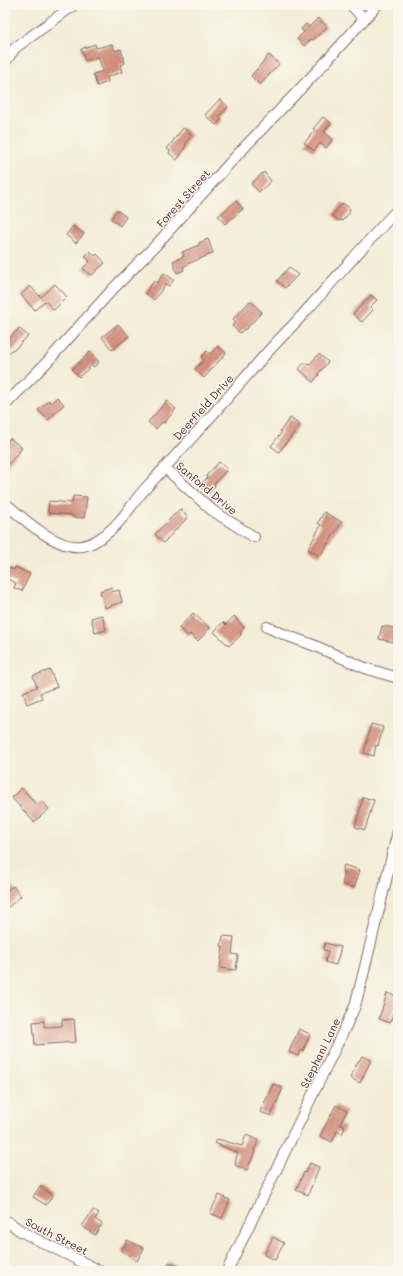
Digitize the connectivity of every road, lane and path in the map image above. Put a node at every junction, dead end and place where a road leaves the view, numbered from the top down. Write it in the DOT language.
graph roads {
  1 [pos="74,5"];
  2 [pos="351,5"];
  3 [pos="377,5"];
  4 [pos="364,19"];
  5 [pos="5,62"];
  6 [pos="398,209"];
  7 [pos="5,405"];
  8 [pos="165,468"];
  9 [pos="5,503"];
  10 [pos="254,537"];
  11 [pos="267,627"];
  12 [pos="398,678"];
  13 [pos="398,831"];
  14 [pos="5,1220"];
  15 [pos="100,1271"];
  16 [pos="227,1271"];
  1 -- 5 [label="street"];
  2 -- 4 [label="street"];
  3 -- 4 [label="street, Forest Street"];
  4 -- 7 [label="street, Forest Street"];
  6 -- 8 [label="street, Deerfield Drive"];
  8 -- 9 [label="street, Deerfield Drive"];
  8 -- 10 [label="street, Sanford Drive"];
  11 -- 12 [label="street"];
  13 -- 16 [label="street, Stephani Lane"];
  14 -- 15 [label="street, South Street"];
}
